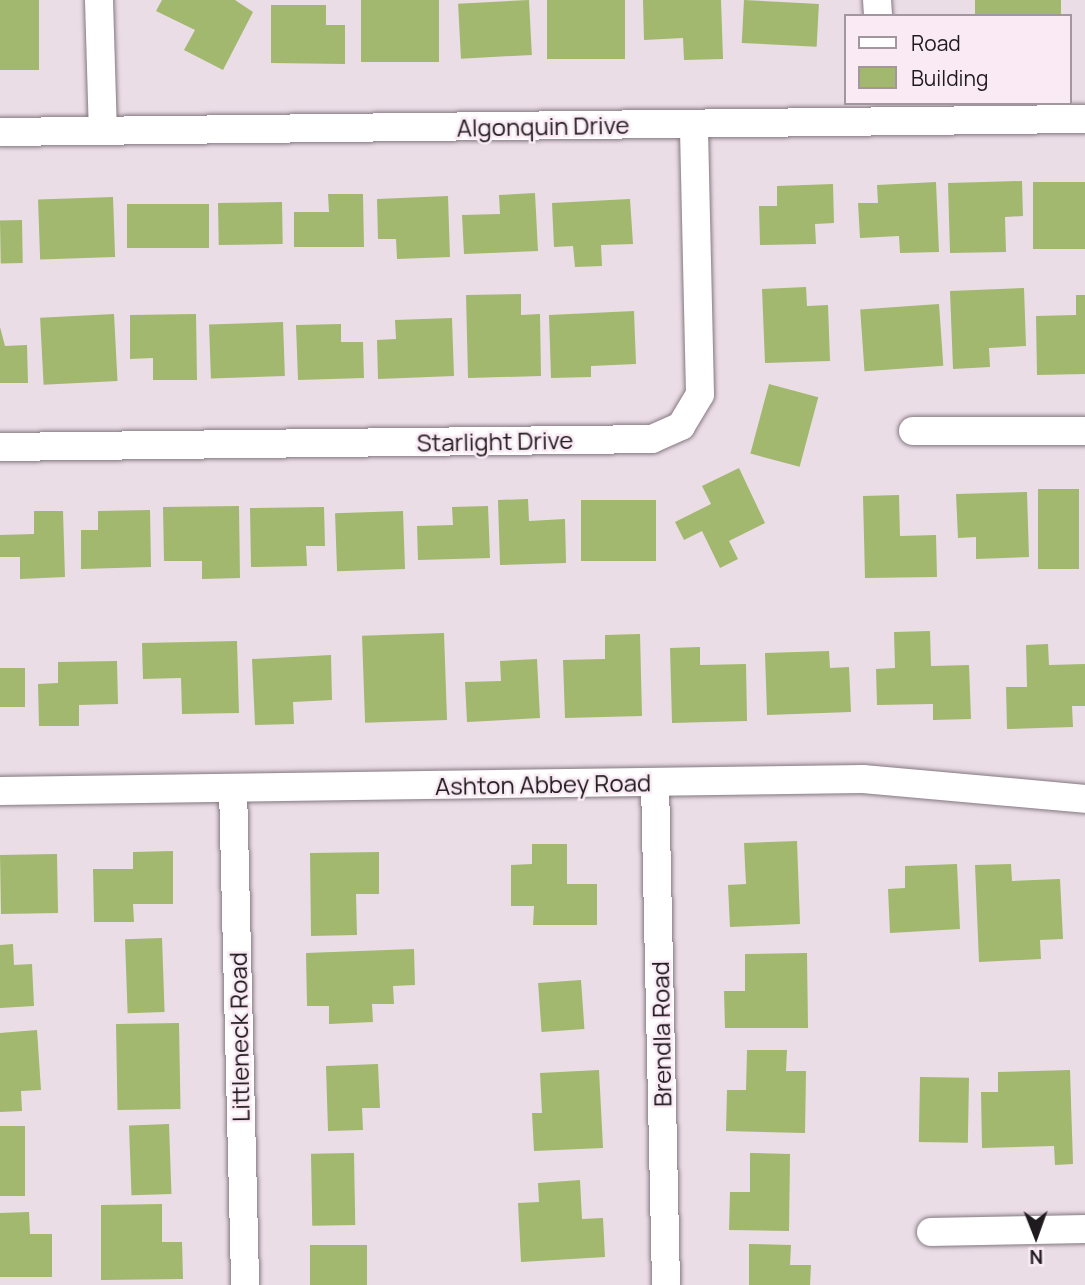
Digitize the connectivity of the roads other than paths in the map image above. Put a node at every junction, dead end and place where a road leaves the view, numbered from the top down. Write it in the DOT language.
graph roads {
  1 [pos="99,0"];
  2 [pos="879,112"];
  3 [pos="1085,119"];
  4 [pos="694,125"];
  5 [pos="103,131"];
  6 [pos="0,132"];
  7 [pos="1085,431"];
  8 [pos="913,432"];
  9 [pos="0,447"];
  10 [pos="655,783"];
  11 [pos="233,788"];
  12 [pos="0,791"];
  13 [pos="1085,799"];
  14 [pos="1085,1229"];
  15 [pos="931,1232"];
  16 [pos="245,1285"];
  17 [pos="666,1285"];
  1 -- 5 [label="street"];
  2 -- 3 [label="street, Algonquin Drive"];
  2 -- 4 [label="street, Algonquin Drive"];
  4 -- 5 [label="street, Algonquin Drive"];
  4 -- 9 [label="street, Starlight Drive"];
  5 -- 6 [label="street, Algonquin Drive"];
  7 -- 8 [label="street"];
  10 -- 11 [label="street, Ashton Abbey Road"];
  10 -- 13 [label="street, Ashton Abbey Road"];
  10 -- 17 [label="street, Brendla Road"];
  11 -- 12 [label="street, Ashton Abbey Road"];
  11 -- 16 [label="street, Littleneck Road"];
  14 -- 15 [label="street"];
}
